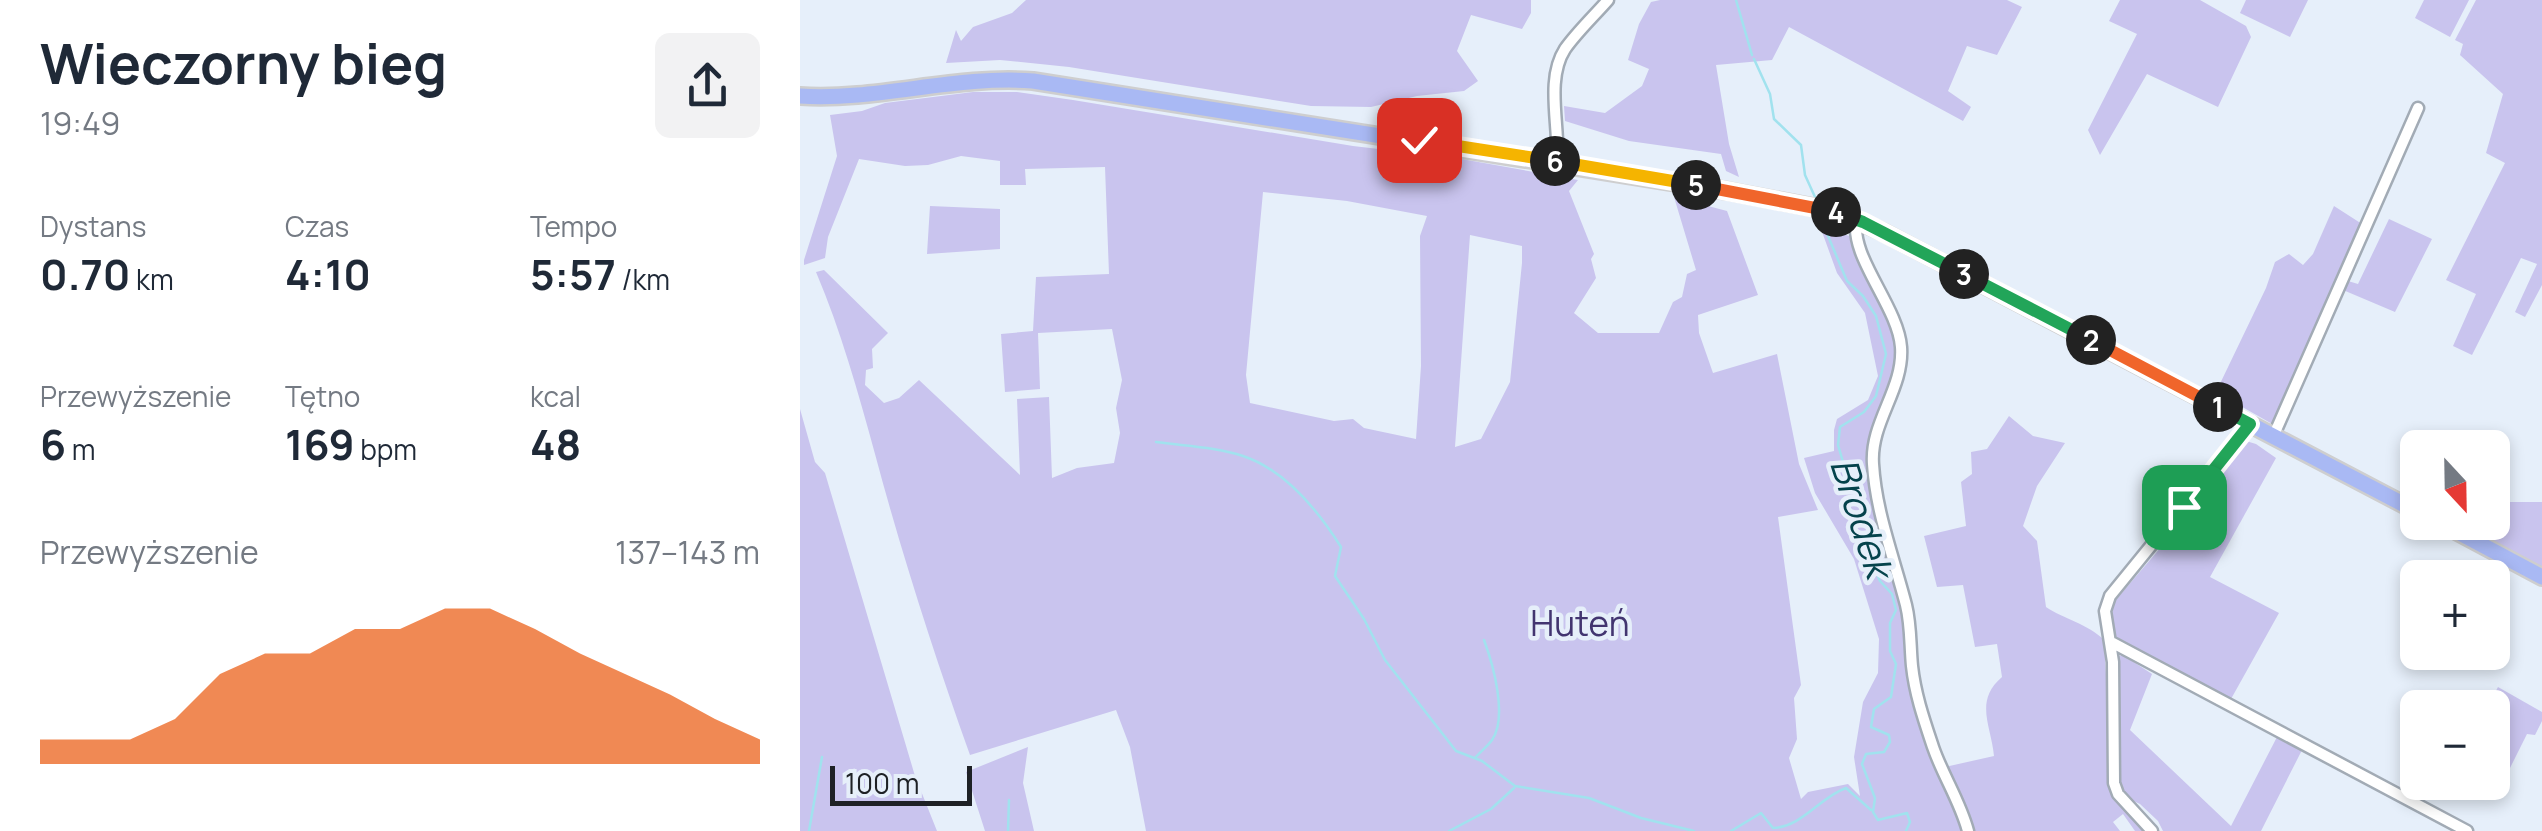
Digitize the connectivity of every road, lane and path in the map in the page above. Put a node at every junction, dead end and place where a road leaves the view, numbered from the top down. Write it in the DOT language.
graph roads {
  1 [pos="1608,0"];
  2 [pos="800,96"];
  3 [pos="2418,108"];
  4 [pos="1558,162"];
  5 [pos="1857,219"];
  6 [pos="2250,424"];
  7 [pos="2273,437"];
  8 [pos="2400,503"];
  9 [pos="2473,540"];
  10 [pos="2542,576"];
  11 [pos="2111,642"];
  12 [pos="1968,831"];
  13 [pos="2152,831"];
  14 [pos="2466,831"];
  1 -- 4 [label="street"];
  2 -- 4 [label="main road"];
  3 -- 7 [label="street"];
  4 -- 5 [label="main road"];
  5 -- 6 [label="main road"];
  5 -- 12 [label="street"];
  6 -- 7 [label="main road"];
  6 -- 11 [label="street"];
  7 -- 8 [label="main road"];
  9 -- 10 [label="main road"];
  11 -- 13 [label="street"];
  11 -- 14 [label="street"];
}
